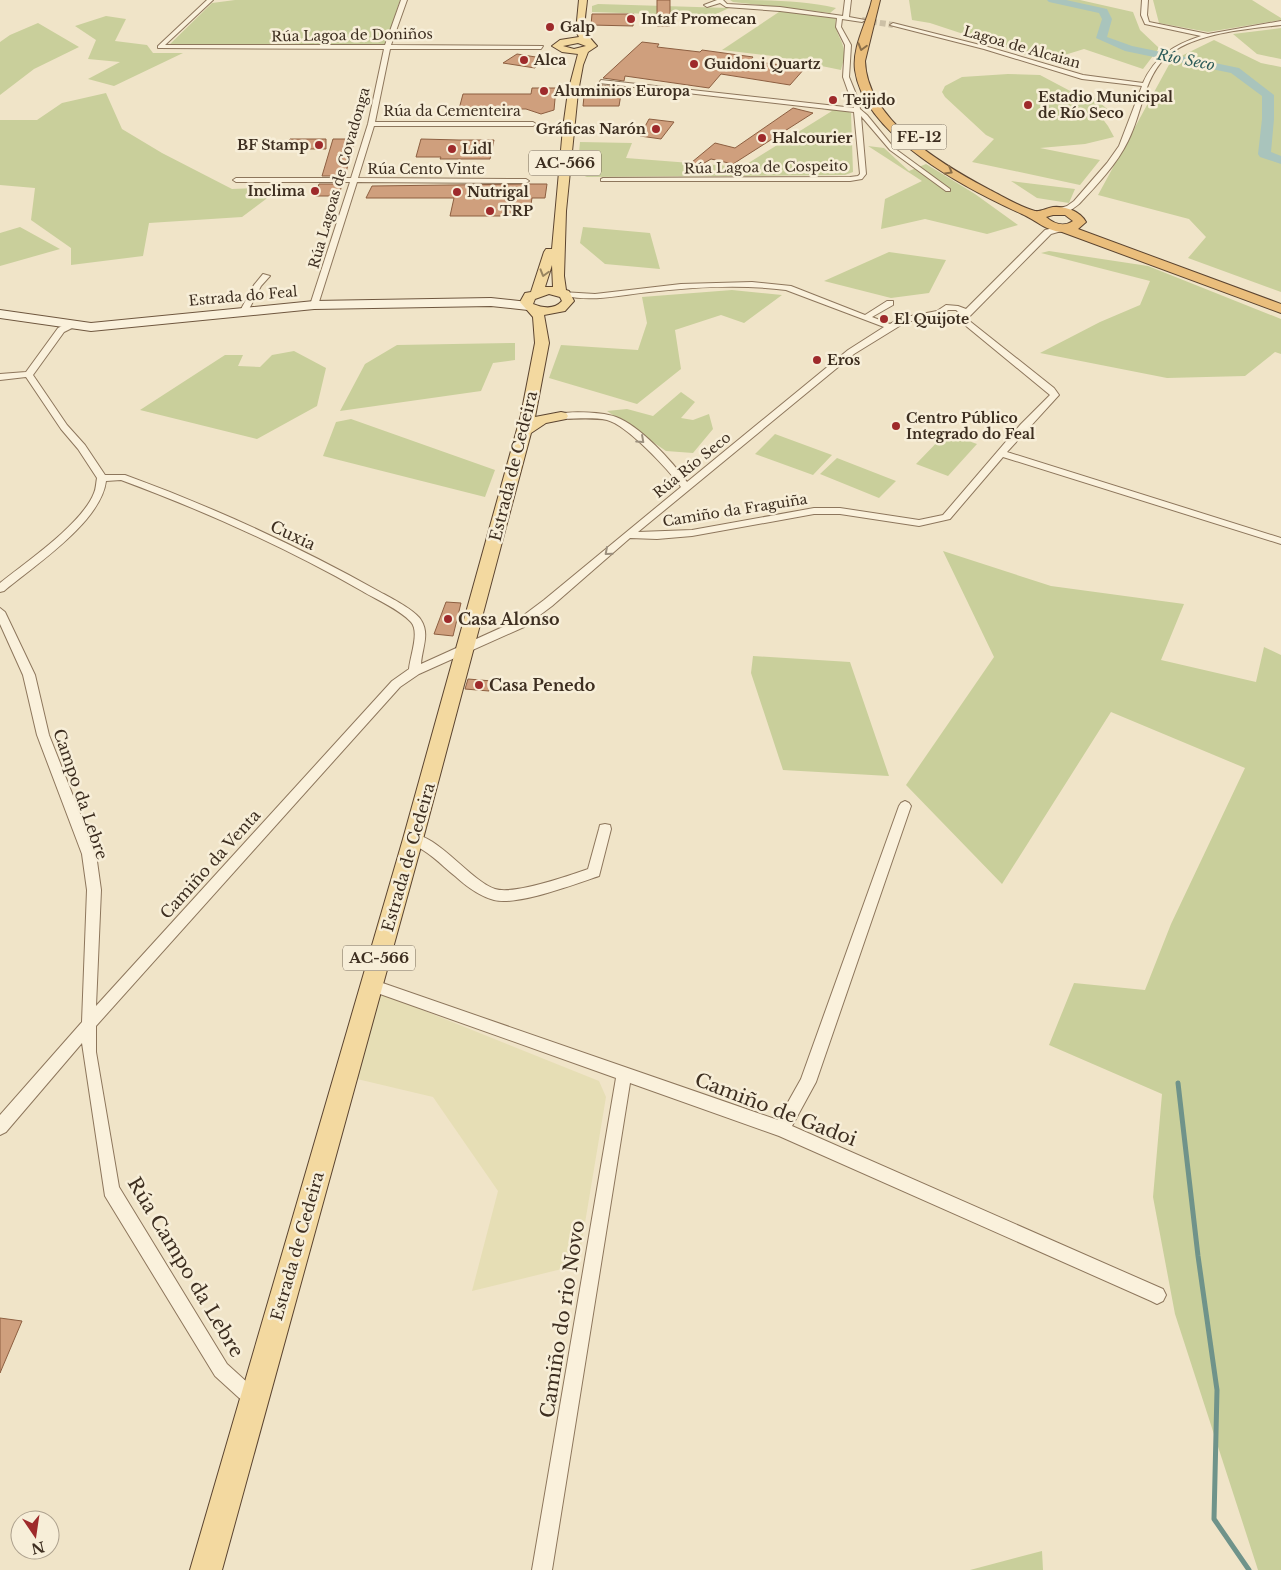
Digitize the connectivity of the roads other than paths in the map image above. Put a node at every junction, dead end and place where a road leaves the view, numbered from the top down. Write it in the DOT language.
graph roads {
  1 [pos="210,0"];
  2 [pos="404,0"];
  3 [pos="579,0"];
  4 [pos="583,0"];
  5 [pos="720,0"];
  6 [pos="848,0"];
  7 [pos="876,0"];
  8 [pos="1145,0"];
  9 [pos="707,5"];
  10 [pos="886,16"];
  11 [pos="843,17"];
  12 [pos="862,20"];
  13 [pos="1281,23"];
  14 [pos="1210,36"];
  15 [pos="564,46"];
  16 [pos="585,46"];
  17 [pos="541,47"];
  18 [pos="387,48"];
  19 [pos="601,82"];
  20 [pos="1146,85"];
  21 [pos="857,110"];
  22 [pos="371,124"];
  23 [pos="533,124"];
  24 [pos="908,126"];
  25 [pos="236,180"];
  26 [pos="603,180"];
  27 [pos="353,181"];
  28 [pos="526,181"];
  29 [pos="948,190"];
  30 [pos="1056,211"];
  31 [pos="1075,215"];
  32 [pos="1044,225"];
  33 [pos="1063,228"];
  34 [pos="266,276"];
  35 [pos="992,289"];
  36 [pos="638,291"];
  37 [pos="533,300"];
  38 [pos="562,301"];
  39 [pos="1281,302"];
  40 [pos="890,303"];
  41 [pos="314,305"];
  42 [pos="956,308"];
  43 [pos="1281,309"];
  44 [pos="244,311"];
  45 [pos="940,313"];
  46 [pos="0,314"];
  47 [pos="964,316"];
  48 [pos="866,318"];
  49 [pos="69,326"];
  50 [pos="890,327"];
  51 [pos="542,343"];
  52 [pos="28,374"];
  53 [pos="0,377"];
  54 [pos="527,416"];
  55 [pos="561,416"];
  56 [pos="1000,453"];
  57 [pos="668,465"];
  58 [pos="701,476"];
  59 [pos="102,478"];
  60 [pos="687,488"];
  61 [pos="628,535"];
  62 [pos="1281,541"];
  63 [pos="0,588"];
  64 [pos="0,612"];
  65 [pos="465,648"];
  66 [pos="415,671"];
  67 [pos="905,806"];
  68 [pos="605,829"];
  69 [pos="413,839"];
  70 [pos="371,985"];
  71 [pos="88,1024"];
  72 [pos="624,1074"];
  73 [pos="0,1127"];
  74 [pos="782,1129"];
  75 [pos="1157,1294"];
  76 [pos="254,1400"];
  77 [pos="206,1570"];
  78 [pos="542,1570"];
  1 -- 18 [label="street, Rúa Lagoa de Doniños"];
  2 -- 18 [label="street, Rúa Lagoas de Covadonga"];
  3 -- 15 [label="main road"];
  4 -- 16 [label="main road, AC-566"];
  5 -- 9 [label="street"];
  5 -- 11 [label="street"];
  6 -- 11 [label="street"];
  7 -- 32 [label="highway, FE-12, one-way"];
  8 -- 14 [label="street"];
  10 -- 20 [label="street, Lagoa de Alcaian"];
  11 -- 12 [label="street"];
  11 -- 21 [label="street"];
  13 -- 14 [label="street"];
  14 -- 20 [label="street"];
  15 -- 16 [label="main road"];
  15 -- 17 [label="main road"];
  15 -- 37 [label="main road, one-way"];
  16 -- 38 [label="main road, AC-566"];
  17 -- 18 [label="street, Rúa Lagoa de Doniños"];
  18 -- 22 [label="street, Rúa Lagoas de Covadonga"];
  19 -- 21 [label="street"];
  20 -- 31 [label="street"];
  21 -- 26 [label="street, Rúa Lagoa de Cospeito"];
  21 -- 29 [label="street"];
  22 -- 23 [label="street, Rúa da Cementeira"];
  22 -- 27 [label="street, Rúa Lagoas de Covadonga"];
  24 -- 30 [label="highway, FE-12"];
  25 -- 27 [label="street, Rúa Cento Vinte"];
  27 -- 28 [label="street, Rúa Cento Vinte"];
  27 -- 41 [label="street, Rúa Lagoas de Covadonga"];
  30 -- 31 [label="highway"];
  30 -- 32 [label="highway"];
  31 -- 33 [label="highway"];
  31 -- 39 [label="highway"];
  32 -- 33 [label="highway"];
  32 -- 35 [label="street"];
  33 -- 43 [label="highway"];
  34 -- 44 [label="street"];
  35 -- 42 [label="street"];
  35 -- 47 [label="street"];
  36 -- 38 [label="street"];
  36 -- 38 [label="street"];
  36 -- 48 [label="street"];
  37 -- 38 [label="main road"];
  37 -- 38 [label="main road"];
  37 -- 41 [label="main road, Estrada do Feal"];
  37 -- 51 [label="main road, Estrada de Cedeira / AC-566"];
  38 -- 51 [label="main road, Estrada de Cedeira / AC-566"];
  40 -- 48 [label="street"];
  41 -- 44 [label="main road, Estrada do Feal"];
  42 -- 45 [label="street, Rúa Río Seco"];
  42 -- 47 [label="street"];
  44 -- 49 [label="main road, Estrada do Feal"];
  45 -- 47 [label="street"];
  45 -- 50 [label="street, Rúa Río Seco"];
  46 -- 49 [label="main road, Estrada do Feal"];
  47 -- 56 [label="street, Camiño da Fraguiña"];
  48 -- 50 [label="street"];
  49 -- 52 [label="street"];
  50 -- 58 [label="street, Rúa Río Seco"];
  51 -- 54 [label="main road, Estrada de Cedeira / AC-566"];
  52 -- 53 [label="street"];
  52 -- 59 [label="street"];
  54 -- 55 [label="main road"];
  54 -- 55 [label="main road"];
  54 -- 65 [label="main road, Estrada de Cedeira / AC-566"];
  55 -- 57 [label="street, one-way"];
  56 -- 61 [label="street, Camiño da Fraguiña"];
  56 -- 62 [label="street"];
  57 -- 58 [label="street"];
  57 -- 60 [label="street"];
  58 -- 60 [label="street, Rúa Río Seco"];
  59 -- 63 [label="street"];
  59 -- 66 [label="street, Cuxia"];
  60 -- 61 [label="street, Rúa Río Seco"];
  61 -- 65 [label="street, Rúa Río Seco, one-way"];
  64 -- 71 [label="street, Campo da Lebre"];
  65 -- 66 [label="street, Camiño da Venta"];
  65 -- 69 [label="main road, Estrada de Cedeira / AC-566"];
  66 -- 71 [label="street, Camiño da Venta"];
  67 -- 74 [label="street"];
  68 -- 69 [label="street"];
  69 -- 70 [label="main road, Estrada de Cedeira / AC-566"];
  70 -- 72 [label="street, Camiño de Gadoi"];
  70 -- 76 [label="main road, Estrada de Cedeira / AC-566"];
  71 -- 73 [label="street, Camiño da Venta"];
  71 -- 76 [label="street, Rúa Campo da Lebre"];
  72 -- 74 [label="street, Camiño de Gadoi"];
  72 -- 78 [label="street, Camiño do rio Novo"];
  74 -- 75 [label="street, Camiño de Gadoi"];
  76 -- 77 [label="main road, Estrada de Cedeira / AC-566"];
}
